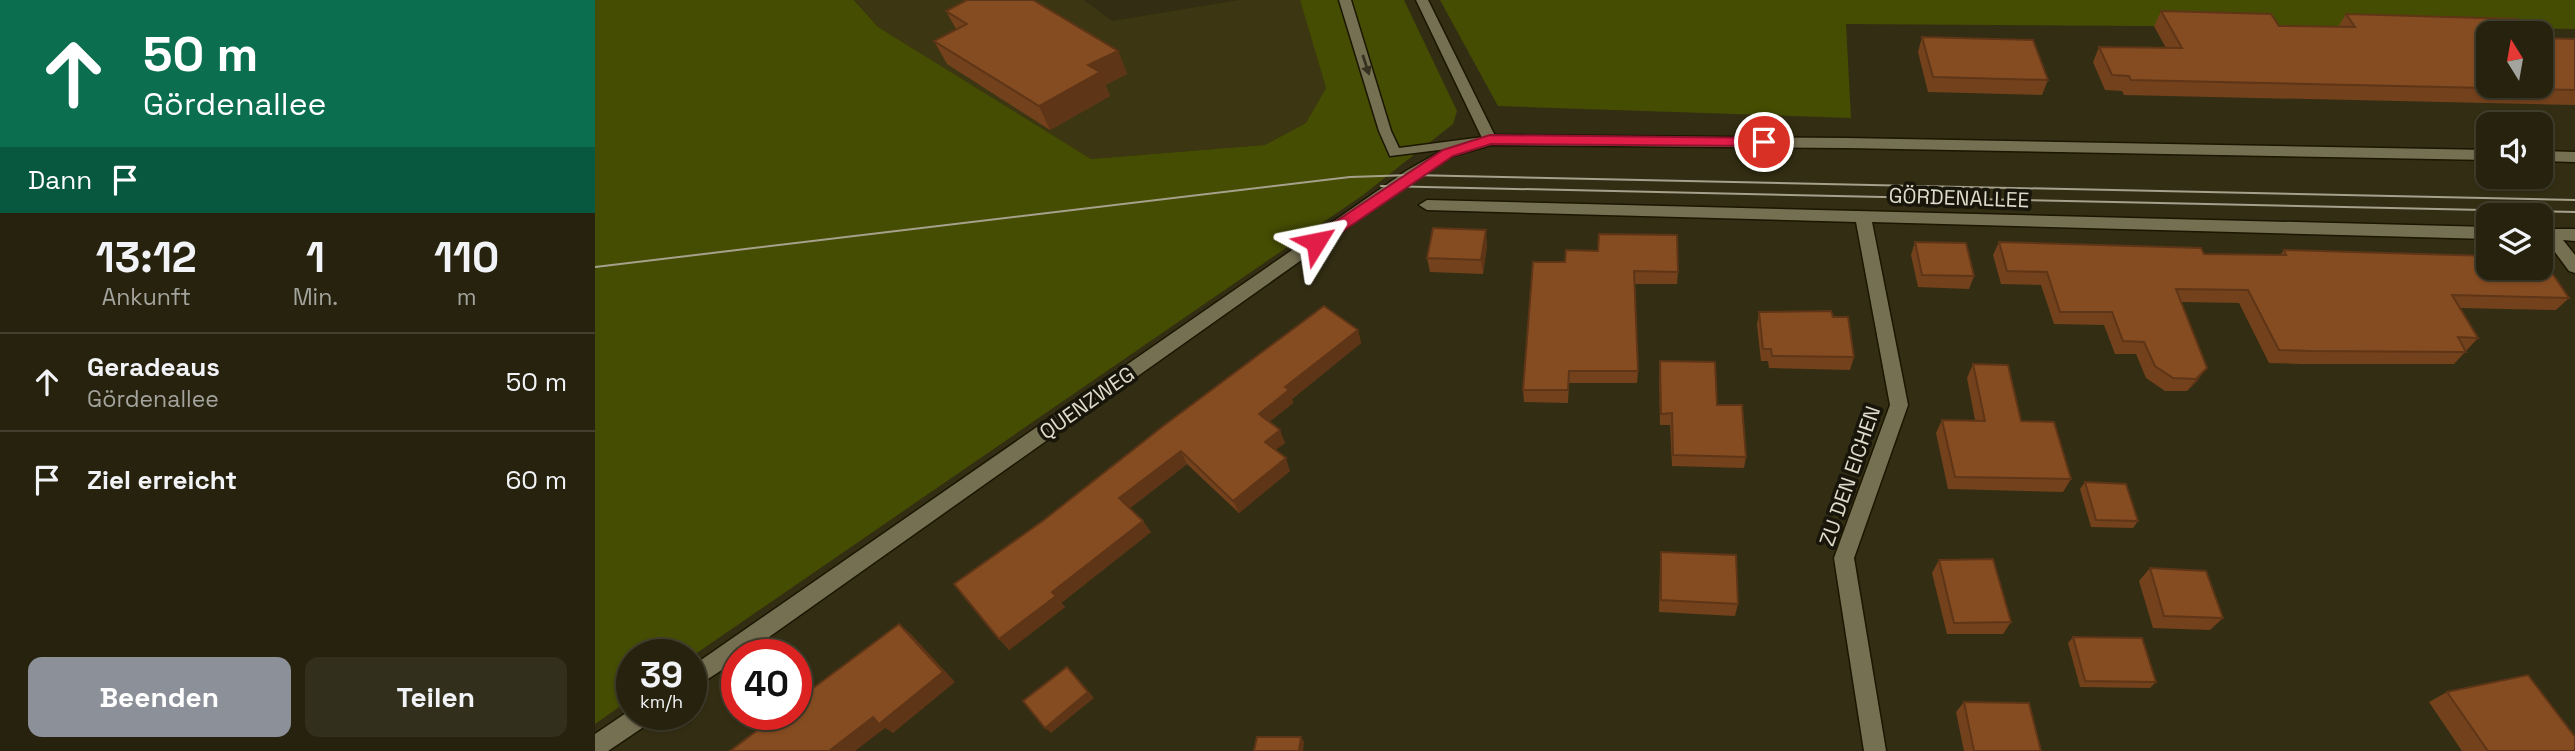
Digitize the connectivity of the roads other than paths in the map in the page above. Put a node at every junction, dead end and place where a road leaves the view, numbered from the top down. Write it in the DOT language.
graph roads {
  1 [pos="1345,0"];
  2 [pos="1422,0"];
  3 [pos="1490,140"];
  4 [pos="2476,155"];
  5 [pos="2553,156"];
  6 [pos="2575,157"];
  7 [pos="1427,205"];
  8 [pos="1863,216"];
  9 [pos="2476,233"];
  10 [pos="2553,234"];
  11 [pos="2575,235"];
  12 [pos="2553,243"];
  13 [pos="2575,267"];
  14 [pos="707,669"];
  15 [pos="620,730"];
  16 [pos="595,747"];
  17 [pos="1875,751"];
  1 -- 3 [label="lane, one-way"];
  2 -- 3 [label="street"];
  3 -- 4 [label="street"];
  3 -- 14 [label="street, QUENZWEG"];
  5 -- 6 [label="street"];
  7 -- 8 [label="street, GÖRDENALLEE"];
  8 -- 9 [label="street, GÖRDENALLEE"];
  8 -- 17 [label="street, ZU DEN EICHEN"];
  10 -- 11 [label="street"];
  12 -- 13 [label="street"];
  15 -- 16 [label="street"];
}
